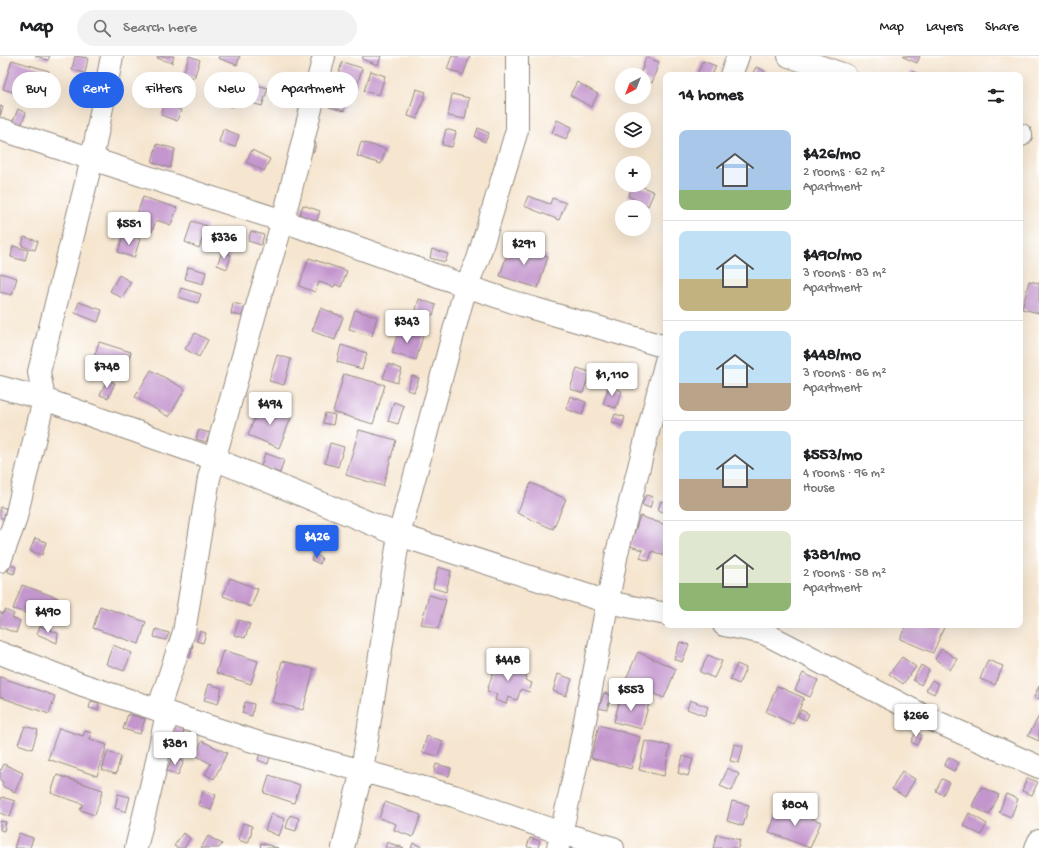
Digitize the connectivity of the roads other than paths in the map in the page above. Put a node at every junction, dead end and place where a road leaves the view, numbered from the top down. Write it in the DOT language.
graph roads {
  1 [pos="112,56"];
  2 [pos="324,56"];
  3 [pos="517,56"];
  4 [pos="738,56"];
  5 [pos="789,56"];
  6 [pos="732,72"];
  7 [pos="837,72"];
  8 [pos="0,129"];
  9 [pos="92,159"];
  10 [pos="283,221"];
  11 [pos="466,286"];
  12 [pos="663,346"];
  13 [pos="663,373"];
  14 [pos="0,387"];
  15 [pos="44,399"];
  16 [pos="214,459"];
  17 [pos="399,535"];
  18 [pos="0,561"];
  19 [pos="608,602"];
  20 [pos="663,613"];
  21 [pos="739,628"];
  22 [pos="0,653"];
  23 [pos="163,712"];
  24 [pos="1039,768"];
  25 [pos="362,770"];
  26 [pos="559,841"];
  27 [pos="1039,841"];
  28 [pos="136,848"];
  29 [pos="343,848"];
  30 [pos="613,848"];
  31 [pos="1036,848"];
  1 -- 9 [label="street"];
  2 -- 10 [label="street"];
  3 -- 11 [label="street"];
  4 -- 6 [label="street"];
  5 -- 7 [label="street"];
  8 -- 9 [label="street"];
  9 -- 10 [label="street"];
  9 -- 15 [label="street"];
  10 -- 11 [label="street"];
  10 -- 16 [label="street"];
  11 -- 12 [label="street"];
  11 -- 17 [label="street"];
  13 -- 19 [label="street"];
  14 -- 15 [label="street"];
  15 -- 16 [label="street"];
  15 -- 18 [label="street"];
  16 -- 17 [label="street"];
  16 -- 23 [label="street"];
  17 -- 19 [label="street"];
  17 -- 25 [label="street"];
  19 -- 20 [label="street"];
  19 -- 26 [label="street"];
  21 -- 24 [label="street"];
  22 -- 23 [label="street"];
  23 -- 25 [label="street"];
  23 -- 28 [label="street"];
  25 -- 26 [label="street"];
  25 -- 29 [label="street"];
  26 -- 30 [label="street"];
  27 -- 31 [label="street"];
}
